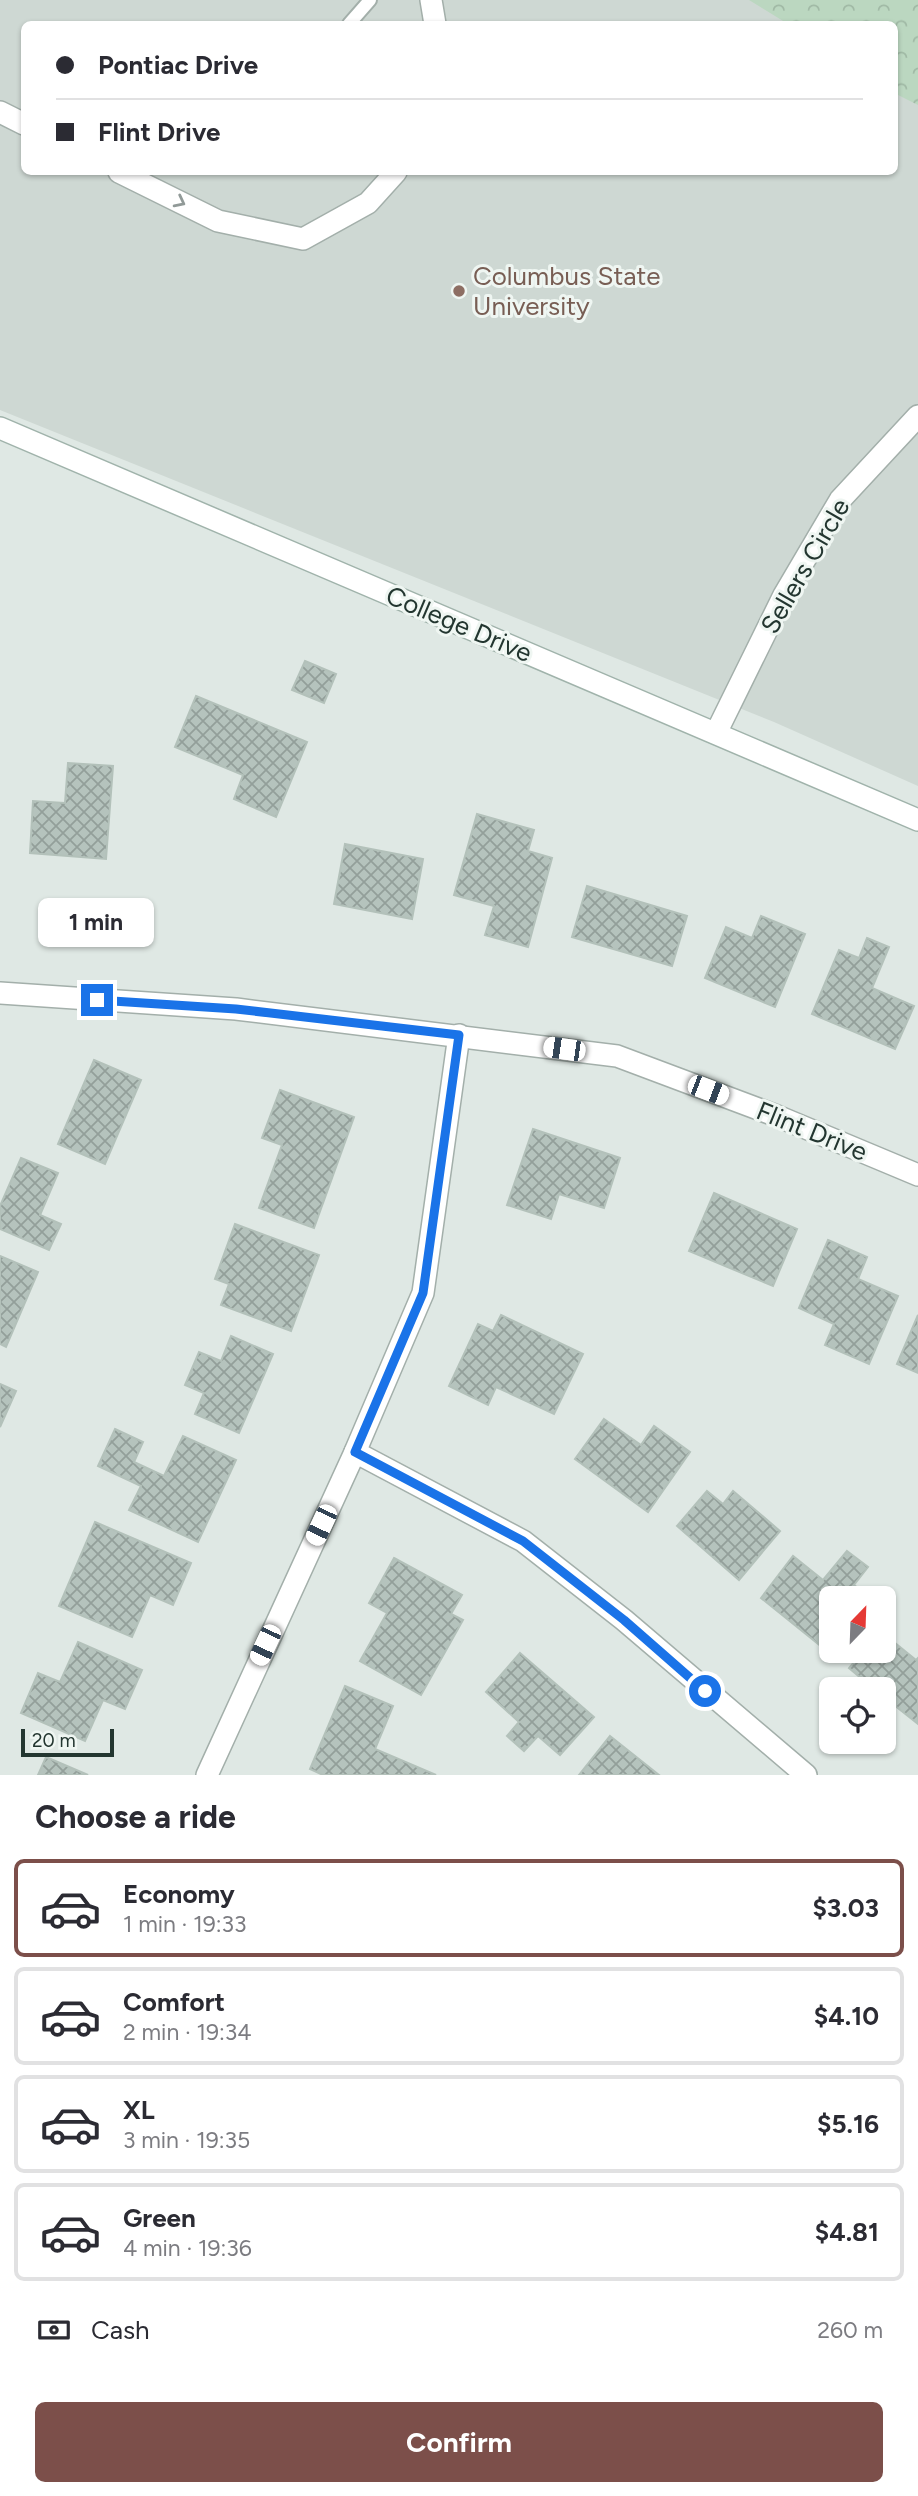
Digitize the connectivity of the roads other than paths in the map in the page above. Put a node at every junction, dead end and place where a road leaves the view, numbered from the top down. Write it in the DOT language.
graph roads {
  1 [pos="370,0"];
  2 [pos="431,0"];
  3 [pos="352,21"];
  4 [pos="434,21"];
  5 [pos="0,112"];
  6 [pos="21,122"];
  7 [pos="125,175"];
  8 [pos="393,175"];
  9 [pos="918,416"];
  10 [pos="0,428"];
  11 [pos="716,733"];
  12 [pos="918,820"];
  13 [pos="0,993"];
  14 [pos="459,1035"];
  15 [pos="918,1175"];
  16 [pos="355,1452"];
  17 [pos="207,1775"];
  18 [pos="806,1775"];
  1 -- 3 [label="lane"];
  2 -- 4 [label="street"];
  5 -- 6 [label="street"];
  7 -- 8 [label="street, one-way"];
  9 -- 11 [label="street, Sellers Circle"];
  10 -- 11 [label="street, College Drive"];
  11 -- 12 [label="street, College Drive"];
  13 -- 14 [label="street, Flint Drive"];
  14 -- 15 [label="street, Flint Drive"];
  14 -- 16 [label="street"];
  16 -- 17 [label="street"];
  16 -- 18 [label="street"];
}
